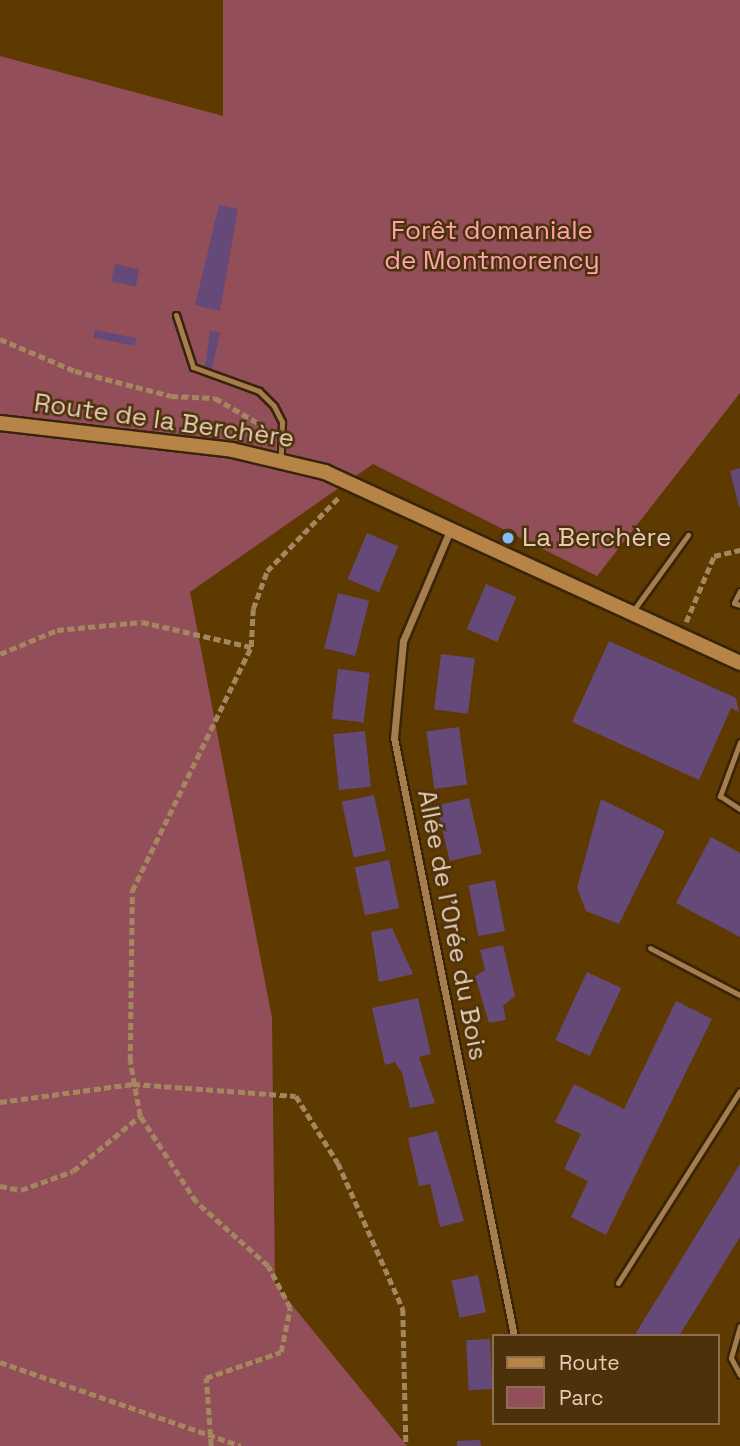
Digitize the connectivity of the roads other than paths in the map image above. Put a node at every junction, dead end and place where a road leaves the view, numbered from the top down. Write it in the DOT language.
graph roads {
  1 [pos="176,315"];
  2 [pos="0,423"];
  3 [pos="281,460"];
  4 [pos="451,528"];
  5 [pos="688,535"];
  6 [pos="740,591"];
  7 [pos="740,605"];
  8 [pos="632,613"];
  9 [pos="740,663"];
  10 [pos="740,742"];
  11 [pos="740,809"];
  12 [pos="650,948"];
  13 [pos="740,995"];
  14 [pos="740,1091"];
  15 [pos="618,1283"];
  16 [pos="740,1326"];
  17 [pos="514,1334"];
  18 [pos="740,1375"];
  1 -- 3 [label="lane"];
  2 -- 3 [label="street, Route de la Berchère"];
  3 -- 4 [label="street, Route de la Berchère"];
  4 -- 8 [label="street, Route de la Berchère"];
  4 -- 17 [label="street, Allée de l'Orée du Bois"];
  5 -- 8 [label="lane"];
  6 -- 7 [label="lane"];
  8 -- 9 [label="street, Route de la Berchère"];
  10 -- 11 [label="lane"];
  12 -- 13 [label="lane"];
  14 -- 15 [label="lane"];
  16 -- 18 [label="lane"];
}
